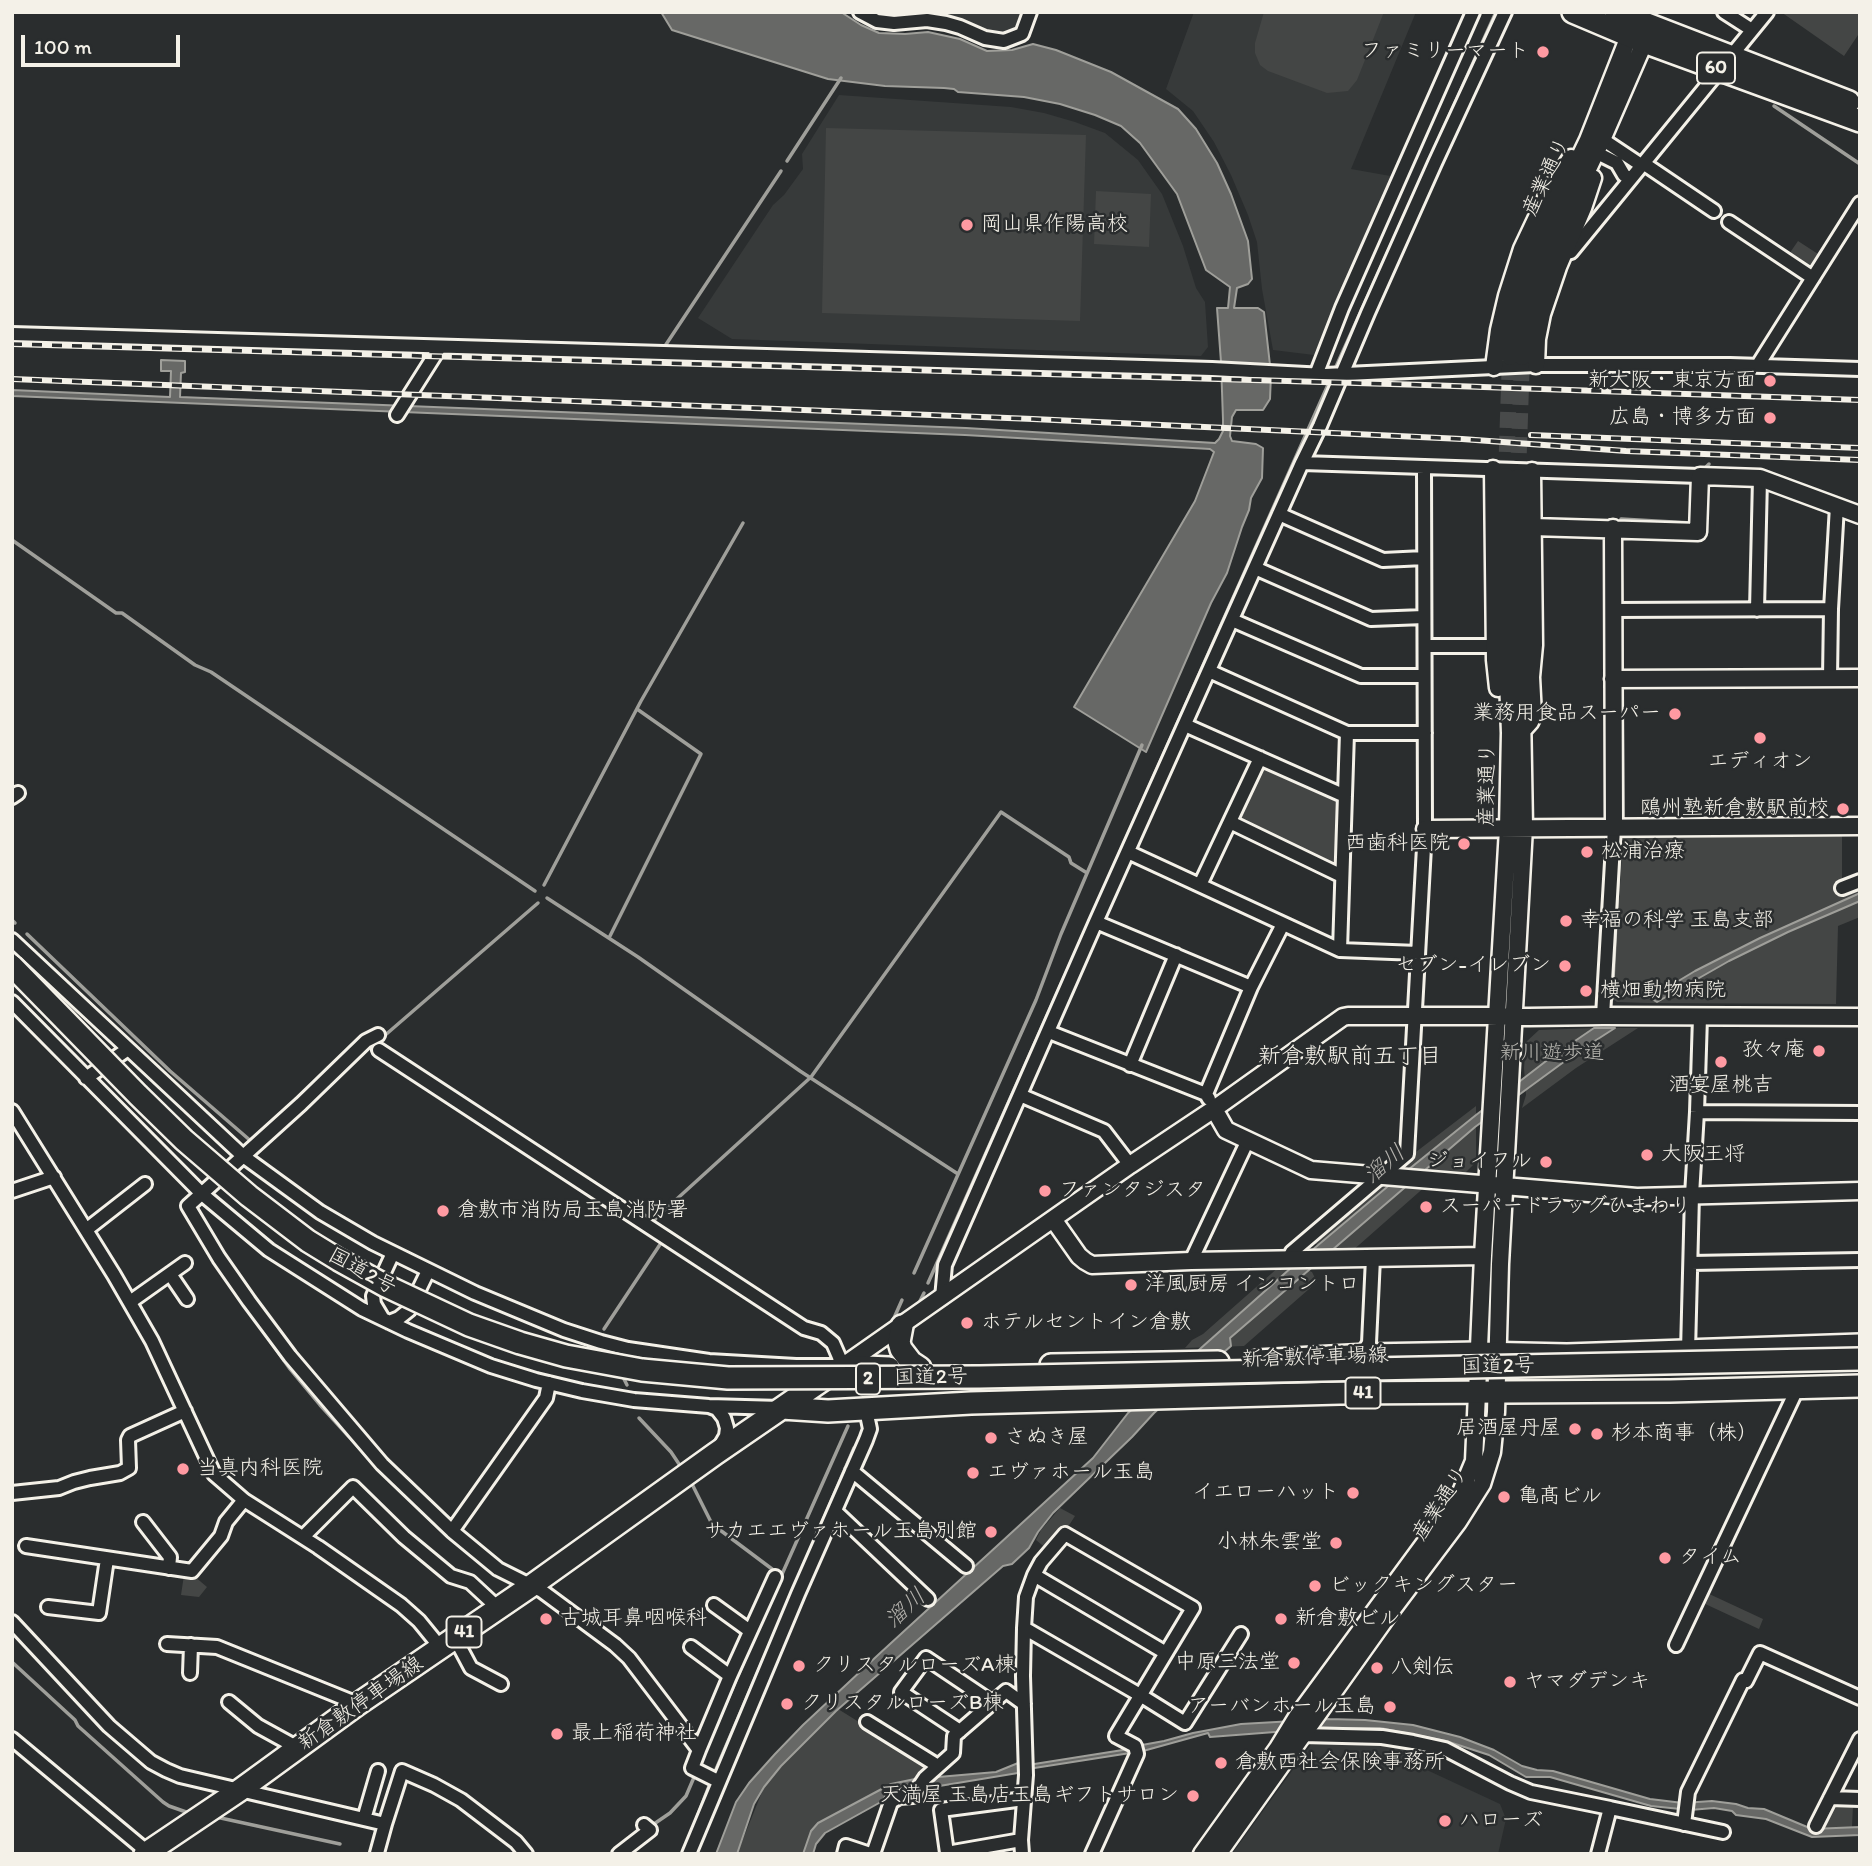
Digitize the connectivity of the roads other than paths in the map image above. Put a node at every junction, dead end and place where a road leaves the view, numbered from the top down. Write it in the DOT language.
graph roads {
  1 [pos="860,12"];
  2 [pos="1030,12"];
  3 [pos="1473,12"];
  4 [pos="1505,12"];
  5 [pos="1573,12"];
  6 [pos="1724,12"];
  7 [pos="1767,12"];
  8 [pos="1635,27"];
  9 [pos="1752,30"];
  10 [pos="1725,63"];
  11 [pos="1860,106"];
  12 [pos="1860,121"];
  13 [pos="1599,141"];
  14 [pos="1642,164"];
  15 [pos="1630,179"];
  16 [pos="1860,204"];
  17 [pos="1714,211"];
  18 [pos="1729,222"];
  19 [pos="1564,253"];
  20 [pos="1813,278"];
  21 [pos="12,334"];
  22 [pos="440,346"];
  23 [pos="1522,360"];
  24 [pos="1758,365"];
  25 [pos="1494,367"];
  26 [pos="1860,369"];
  27 [pos="1320,375"];
  28 [pos="1342,375"];
  29 [pos="400,411"];
  30 [pos="1302,463"];
  31 [pos="1424,467"];
  32 [pos="1512,473"];
  33 [pos="1700,476"];
  34 [pos="1760,478"];
  35 [pos="1837,506"];
  36 [pos="1279,513"];
  37 [pos="1860,515"];
  38 [pos="1533,527"];
  39 [pos="1613,528"];
  40 [pos="1424,558"];
  41 [pos="1255,568"];
  42 [pos="1831,609"];
  43 [pos="1613,610"];
  44 [pos="1757,610"];
  45 [pos="1424,617"];
  46 [pos="1232,620"];
  47 [pos="1425,646"];
  48 [pos="1494,646"];
  49 [pos="1209,671"];
  50 [pos="1424,676"];
  51 [pos="1830,678"];
  52 [pos="1860,678"];
  53 [pos="1613,679"];
  54 [pos="1185,725"];
  55 [pos="1516,732"];
  56 [pos="1347,733"];
  57 [pos="1425,733"];
  58 [pos="1260,758"];
  59 [pos="1345,796"];
  60 [pos="1230,822"];
  61 [pos="1860,826"];
  62 [pos="1516,828"];
  63 [pos="1614,828"];
  64 [pos="1425,829"];
  65 [pos="1128,852"];
  66 [pos="1342,876"];
  67 [pos="1860,881"];
  68 [pos="1200,885"];
  69 [pos="1842,888"];
  70 [pos="1096,922"];
  71 [pos="1283,924"];
  72 [pos="12,940"];
  73 [pos="1340,950"];
  74 [pos="1418,953"];
  75 [pos="1176,956"];
  76 [pos="12,966"];
  77 [pos="1251,987"];
  78 [pos="12,1002"];
  79 [pos="1415,1016"];
  80 [pos="1497,1016"];
  81 [pos="1603,1016"];
  82 [pos="1514,1017"];
  83 [pos="1700,1017"];
  84 [pos="1860,1017"];
  85 [pos="1049,1032"];
  86 [pos="378,1035"];
  87 [pos="128,1049"];
  88 [pos="379,1050"];
  89 [pos="1130,1065"];
  90 [pos="86,1078"];
  91 [pos="1206,1094"];
  92 [pos="1020,1095"];
  93 [pos="1214,1109"];
  94 [pos="12,1111"];
  95 [pos="1697,1112"];
  96 [pos="1860,1112"];
  97 [pos="1248,1140"];
  98 [pos="251,1149"];
  99 [pos="1130,1165"];
  100 [pos="1388,1176"];
  101 [pos="54,1177"];
  102 [pos="145,1184"];
  103 [pos="1487,1184"];
  104 [pos="1506,1186"];
  105 [pos="12,1191"];
  106 [pos="1860,1191"];
  107 [pos="202,1194"];
  108 [pos="1692,1195"];
  109 [pos="1053,1219"];
  110 [pos="86,1230"];
  111 [pos="393,1253"];
  112 [pos="1483,1256"];
  113 [pos="1373,1258"];
  114 [pos="1288,1260"];
  115 [pos="1860,1260"];
  116 [pos="1191,1261"];
  117 [pos="185,1263"];
  118 [pos="1692,1263"];
  119 [pos="428,1271"];
  120 [pos="170,1274"];
  121 [pos="942,1298"];
  122 [pos="187,1299"];
  123 [pos="130,1302"];
  124 [pos="386,1321"];
  125 [pos="902,1326"];
  126 [pos="1860,1345"];
  127 [pos="1689,1351"];
  128 [pos="1488,1354"];
  129 [pos="1361,1356"];
  130 [pos="1860,1359"];
  131 [pos="1220,1362"];
  132 [pos="843,1366"];
  133 [pos="920,1368"];
  134 [pos="965,1368"];
  135 [pos="549,1383"];
  136 [pos="1860,1386"];
  137 [pos="1798,1387"];
  138 [pos="1487,1392"];
  139 [pos="1340,1393"];
  140 [pos="1218,1396"];
  141 [pos="965,1403"];
  142 [pos="709,1406"];
  143 [pos="782,1408"];
  144 [pos="866,1410"];
  145 [pos="185,1411"];
  146 [pos="715,1454"];
  147 [pos="852,1471"];
  148 [pos="12,1493"];
  149 [pos="244,1500"];
  150 [pos="835,1511"];
  151 [pos="143,1522"];
  152 [pos="452,1531"];
  153 [pos="303,1537"];
  154 [pos="26,1546"];
  155 [pos="107,1559"];
  156 [pos="965,1566"];
  157 [pos="169,1568"];
  158 [pos="1034,1576"];
  159 [pos="775,1577"];
  160 [pos="531,1586"];
  161 [pos="928,1599"];
  162 [pos="714,1605"];
  163 [pos="48,1607"];
  164 [pos="498,1608"];
  165 [pos="12,1622"];
  166 [pos="1024,1628"];
  167 [pos="750,1631"];
  168 [pos="1241,1634"];
  169 [pos="448,1643"];
  170 [pos="167,1644"];
  171 [pos="1676,1645"];
  172 [pos="191,1646"];
  173 [pos="691,1647"];
  174 [pos="1166,1653"];
  175 [pos="190,1673"];
  176 [pos="730,1676"];
  177 [pos="501,1684"];
  178 [pos="1140,1695"];
  179 [pos="1860,1698"];
  180 [pos="229,1703"];
  181 [pos="993,1703"];
  182 [pos="358,1704"];
  183 [pos="1024,1704"];
  184 [pos="867,1722"];
  185 [pos="960,1731"];
  186 [pos="1303,1735"];
  187 [pos="12,1739"];
  188 [pos="1860,1740"];
  189 [pos="298,1748"];
  190 [pos="1278,1748"];
  191 [pos="1846,1765"];
  192 [pos="938,1766"];
  193 [pos="1860,1766"];
  194 [pos="704,1767"];
  195 [pos="378,1771"];
  196 [pos="240,1790"];
  197 [pos="1830,1798"];
  198 [pos="1024,1799"];
  199 [pos="1860,1799"];
  200 [pos="1610,1808"];
  201 [pos="1685,1812"];
  202 [pos="364,1819"];
  203 [pos="384,1824"];
  204 [pos="1816,1826"];
  205 [pos="647,1827"];
  206 [pos="1723,1832"];
  207 [pos="1022,1847"];
  208 [pos="148,1853"];
  209 [pos="378,1854"];
  210 [pos="526,1854"];
  211 [pos="619,1854"];
  212 [pos="689,1854"];
  213 [pos="844,1854"];
  214 [pos="872,1854"];
  215 [pos="946,1854"];
  216 [pos="1092,1854"];
  217 [pos="1202,1854"];
  218 [pos="1218,1854"];
  219 [pos="1598,1854"];
  1 -- 2 [label="street"];
  3 -- 27 [label="street"];
  4 -- 28 [label="street"];
  5 -- 8 [label="main road, 60"];
  6 -- 9 [label="street"];
  7 -- 9 [label="street"];
  8 -- 10 [label="main road, 60"];
  8 -- 13 [label="street, 産業通り"];
  9 -- 10 [label="street"];
  10 -- 11 [label="main road, 60"];
  10 -- 12 [label="main road, 60"];
  10 -- 14 [label="street"];
  13 -- 14 [label="street"];
  13 -- 15 [label="street"];
  13 -- 19 [label="street"];
  13 -- 23 [label="street, 産業通り"];
  13 -- 23 [label="street, 産業通り"];
  13 -- 25 [label="street"];
  14 -- 15 [label="street"];
  14 -- 17 [label="street"];
  15 -- 19 [label="street"];
  16 -- 20 [label="street"];
  18 -- 20 [label="street"];
  19 -- 23 [label="street"];
  20 -- 24 [label="street"];
  21 -- 22 [label="street"];
  22 -- 27 [label="street"];
  22 -- 29 [label="street"];
  23 -- 24 [label="street"];
  23 -- 25 [label="street"];
  24 -- 26 [label="street"];
  25 -- 28 [label="street"];
  27 -- 28 [label="street"];
  28 -- 30 [label="street"];
  30 -- 31 [label="street"];
  30 -- 36 [label="street"];
  31 -- 32 [label="street"];
  31 -- 40 [label="street"];
  32 -- 33 [label="street"];
  32 -- 38 [label="street"];
  32 -- 48 [label="street"];
  32 -- 55 [label="street, 産業通り"];
  33 -- 34 [label="street"];
  33 -- 39 [label="street"];
  34 -- 35 [label="street"];
  34 -- 44 [label="street"];
  35 -- 37 [label="street"];
  35 -- 42 [label="street"];
  36 -- 40 [label="street"];
  36 -- 41 [label="street"];
  38 -- 39 [label="street"];
  38 -- 55 [label="street"];
  39 -- 43 [label="street"];
  40 -- 45 [label="street"];
  41 -- 45 [label="street"];
  41 -- 46 [label="street"];
  42 -- 44 [label="street"];
  42 -- 51 [label="street"];
  43 -- 44 [label="street"];
  43 -- 53 [label="street"];
  45 -- 47 [label="street"];
  46 -- 49 [label="street"];
  46 -- 50 [label="street"];
  47 -- 48 [label="street"];
  47 -- 50 [label="street"];
  48 -- 55 [label="street"];
  49 -- 54 [label="street"];
  49 -- 56 [label="street"];
  50 -- 57 [label="street"];
  51 -- 52 [label="street"];
  51 -- 53 [label="street"];
  53 -- 63 [label="street"];
  54 -- 58 [label="street"];
  54 -- 65 [label="street"];
  55 -- 62 [label="street, 産業通り"];
  56 -- 57 [label="street"];
  56 -- 59 [label="street"];
  57 -- 64 [label="street"];
  58 -- 59 [label="street"];
  58 -- 60 [label="street"];
  59 -- 66 [label="street"];
  60 -- 66 [label="street"];
  60 -- 68 [label="street"];
  61 -- 63 [label="street"];
  62 -- 63 [label="street"];
  62 -- 64 [label="street"];
  62 -- 80 [label="street, 産業通り"];
  62 -- 82 [label="street, 産業通り"];
  63 -- 81 [label="street"];
  64 -- 74 [label="street"];
  65 -- 68 [label="street"];
  65 -- 70 [label="street"];
  66 -- 73 [label="street"];
  67 -- 69 [label="street"];
  68 -- 71 [label="street"];
  70 -- 75 [label="street"];
  70 -- 85 [label="street"];
  71 -- 73 [label="street"];
  71 -- 77 [label="street"];
  72 -- 87 [label="street"];
  73 -- 74 [label="street"];
  74 -- 79 [label="street"];
  75 -- 77 [label="street"];
  75 -- 89 [label="street"];
  76 -- 130 [label="main road, 国道2号 / 2, bridge"];
  77 -- 91 [label="street"];
  78 -- 90 [label="street"];
  79 -- 80 [label="street"];
  79 -- 93 [label="street"];
  79 -- 100 [label="street"];
  80 -- 82 [label="street"];
  80 -- 103 [label="street, 産業通り"];
  81 -- 82 [label="street"];
  81 -- 83 [label="street"];
  82 -- 104 [label="street, 産業通り"];
  83 -- 84 [label="street"];
  83 -- 95 [label="street"];
  85 -- 89 [label="street"];
  85 -- 92 [label="street"];
  86 -- 98 [label="street"];
  87 -- 90 [label="street"];
  87 -- 98 [label="street"];
  88 -- 132 [label="street"];
  89 -- 91 [label="street"];
  90 -- 107 [label="street"];
  91 -- 93 [label="street"];
  92 -- 99 [label="street"];
  92 -- 121 [label="street"];
  93 -- 97 [label="street"];
  93 -- 99 [label="street"];
  94 -- 101 [label="street"];
  95 -- 96 [label="street"];
  95 -- 108 [label="street"];
  97 -- 100 [label="street"];
  97 -- 116 [label="street"];
  98 -- 107 [label="street"];
  98 -- 111 [label="street"];
  99 -- 109 [label="street"];
  100 -- 103 [label="street"];
  100 -- 114 [label="street"];
  101 -- 105 [label="street"];
  101 -- 110 [label="street"];
  102 -- 110 [label="street"];
  103 -- 104 [label="street"];
  103 -- 112 [label="street, 産業通り"];
  104 -- 108 [label="street"];
  104 -- 128 [label="street, 産業通り"];
  106 -- 108 [label="street"];
  107 -- 124 [label="street"];
  107 -- 152 [label="street"];
  108 -- 118 [label="street"];
  109 -- 116 [label="street"];
  109 -- 121 [label="street"];
  110 -- 123 [label="street"];
  111 -- 119 [label="street"];
  111 -- 124 [label="street"];
  112 -- 113 [label="street"];
  112 -- 128 [label="street, 産業通り"];
  113 -- 114 [label="street"];
  113 -- 129 [label="street"];
  114 -- 116 [label="street"];
  115 -- 118 [label="street"];
  117 -- 120 [label="street"];
  118 -- 127 [label="street"];
  119 -- 124 [label="street"];
  119 -- 132 [label="street"];
  120 -- 122 [label="street"];
  120 -- 123 [label="street"];
  121 -- 125 [label="street"];
  123 -- 145 [label="street"];
  124 -- 135 [label="street"];
  125 -- 132 [label="street"];
  125 -- 133 [label="main road"];
  126 -- 127 [label="main road, 新倉敷停車場線 / 41"];
  127 -- 128 [label="main road, 新倉敷停車場線 / 41"];
  128 -- 129 [label="main road, 新倉敷停車場線 / 41"];
  128 -- 138 [label="street, 産業通り"];
  129 -- 131 [label="main road, 新倉敷停車場線 / 41"];
  129 -- 139 [label="main road"];
  131 -- 134 [label="main road, 新倉敷停車場線 / 41"];
  131 -- 140 [label="main road"];
  132 -- 133 [label="main road, 新倉敷停車場線 / 41"];
  132 -- 143 [label="main road, 新倉敷停車場線 / 41"];
  132 -- 144 [label="main road"];
  133 -- 134 [label="main road, 新倉敷停車場線 / 41"];
  134 -- 141 [label="main road"];
  135 -- 142 [label="street"];
  135 -- 152 [label="street"];
  136 -- 137 [label="main road, 新倉敷停車場線 / 41"];
  137 -- 138 [label="main road, 新倉敷停車場線 / 41"];
  137 -- 171 [label="street"];
  138 -- 139 [label="main road, 新倉敷停車場線 / 41"];
  138 -- 186 [label="street, 産業通り"];
  138 -- 190 [label="street, 産業通り"];
  139 -- 140 [label="main road, 新倉敷停車場線 / 41"];
  140 -- 141 [label="main road, 新倉敷停車場線 / 41"];
  141 -- 144 [label="main road, 新倉敷停車場線 / 41"];
  142 -- 143 [label="street"];
  142 -- 146 [label="street"];
  143 -- 144 [label="main road, 新倉敷停車場線 / 41"];
  143 -- 146 [label="main road, 新倉敷停車場線 / 41"];
  144 -- 147 [label="street"];
  145 -- 148 [label="street"];
  145 -- 149 [label="street"];
  146 -- 160 [label="main road, 新倉敷停車場線 / 41"];
  147 -- 150 [label="street"];
  147 -- 156 [label="street"];
  149 -- 153 [label="street"];
  149 -- 157 [label="street"];
  150 -- 161 [label="street"];
  150 -- 194 [label="street"];
  151 -- 157 [label="street"];
  152 -- 160 [label="street"];
  153 -- 164 [label="street"];
  153 -- 169 [label="street"];
  154 -- 155 [label="street"];
  155 -- 157 [label="street"];
  155 -- 163 [label="street"];
  158 -- 166 [label="street"];
  158 -- 174 [label="street"];
  158 -- 174 [label="street"];
  159 -- 167 [label="street"];
  160 -- 164 [label="main road, 新倉敷停車場線 / 41"];
  160 -- 194 [label="street"];
  162 -- 167 [label="street"];
  164 -- 169 [label="main road, 新倉敷停車場線 / 41"];
  165 -- 196 [label="street"];
  166 -- 178 [label="street"];
  166 -- 183 [label="street"];
  167 -- 176 [label="street"];
  168 -- 178 [label="street"];
  169 -- 177 [label="street"];
  169 -- 182 [label="main road, 新倉敷停車場線 / 41"];
  170 -- 172 [label="street"];
  172 -- 175 [label="street"];
  172 -- 182 [label="street"];
  173 -- 176 [label="street"];
  174 -- 178 [label="street"];
  176 -- 194 [label="street"];
  178 -- 216 [label="street"];
  179 -- 201 [label="street"];
  180 -- 189 [label="street"];
  181 -- 183 [label="street"];
  181 -- 185 [label="street"];
  181 -- 185 [label="street"];
  182 -- 189 [label="main road, 新倉敷停車場線 / 41"];
  183 -- 198 [label="street"];
  184 -- 192 [label="street"];
  185 -- 192 [label="street"];
  186 -- 190 [label="street"];
  186 -- 200 [label="street"];
  186 -- 218 [label="street, 産業通り"];
  187 -- 208 [label="street"];
  188 -- 191 [label="street"];
  189 -- 196 [label="main road, 新倉敷停車場線 / 41"];
  190 -- 217 [label="street, 産業通り"];
  191 -- 193 [label="street"];
  191 -- 197 [label="street"];
  192 -- 214 [label="street"];
  194 -- 212 [label="street"];
  195 -- 202 [label="street"];
  196 -- 202 [label="street"];
  196 -- 208 [label="main road, 新倉敷停車場線 / 41"];
  197 -- 199 [label="street"];
  197 -- 204 [label="street"];
  198 -- 207 [label="street"];
  198 -- 215 [label="street"];
  200 -- 201 [label="street"];
  200 -- 219 [label="street"];
  201 -- 206 [label="street"];
  202 -- 203 [label="street"];
  203 -- 209 [label="street"];
  203 -- 210 [label="street"];
  205 -- 211 [label="street"];
  207 -- 215 [label="street"];
  213 -- 214 [label="street"];
}
